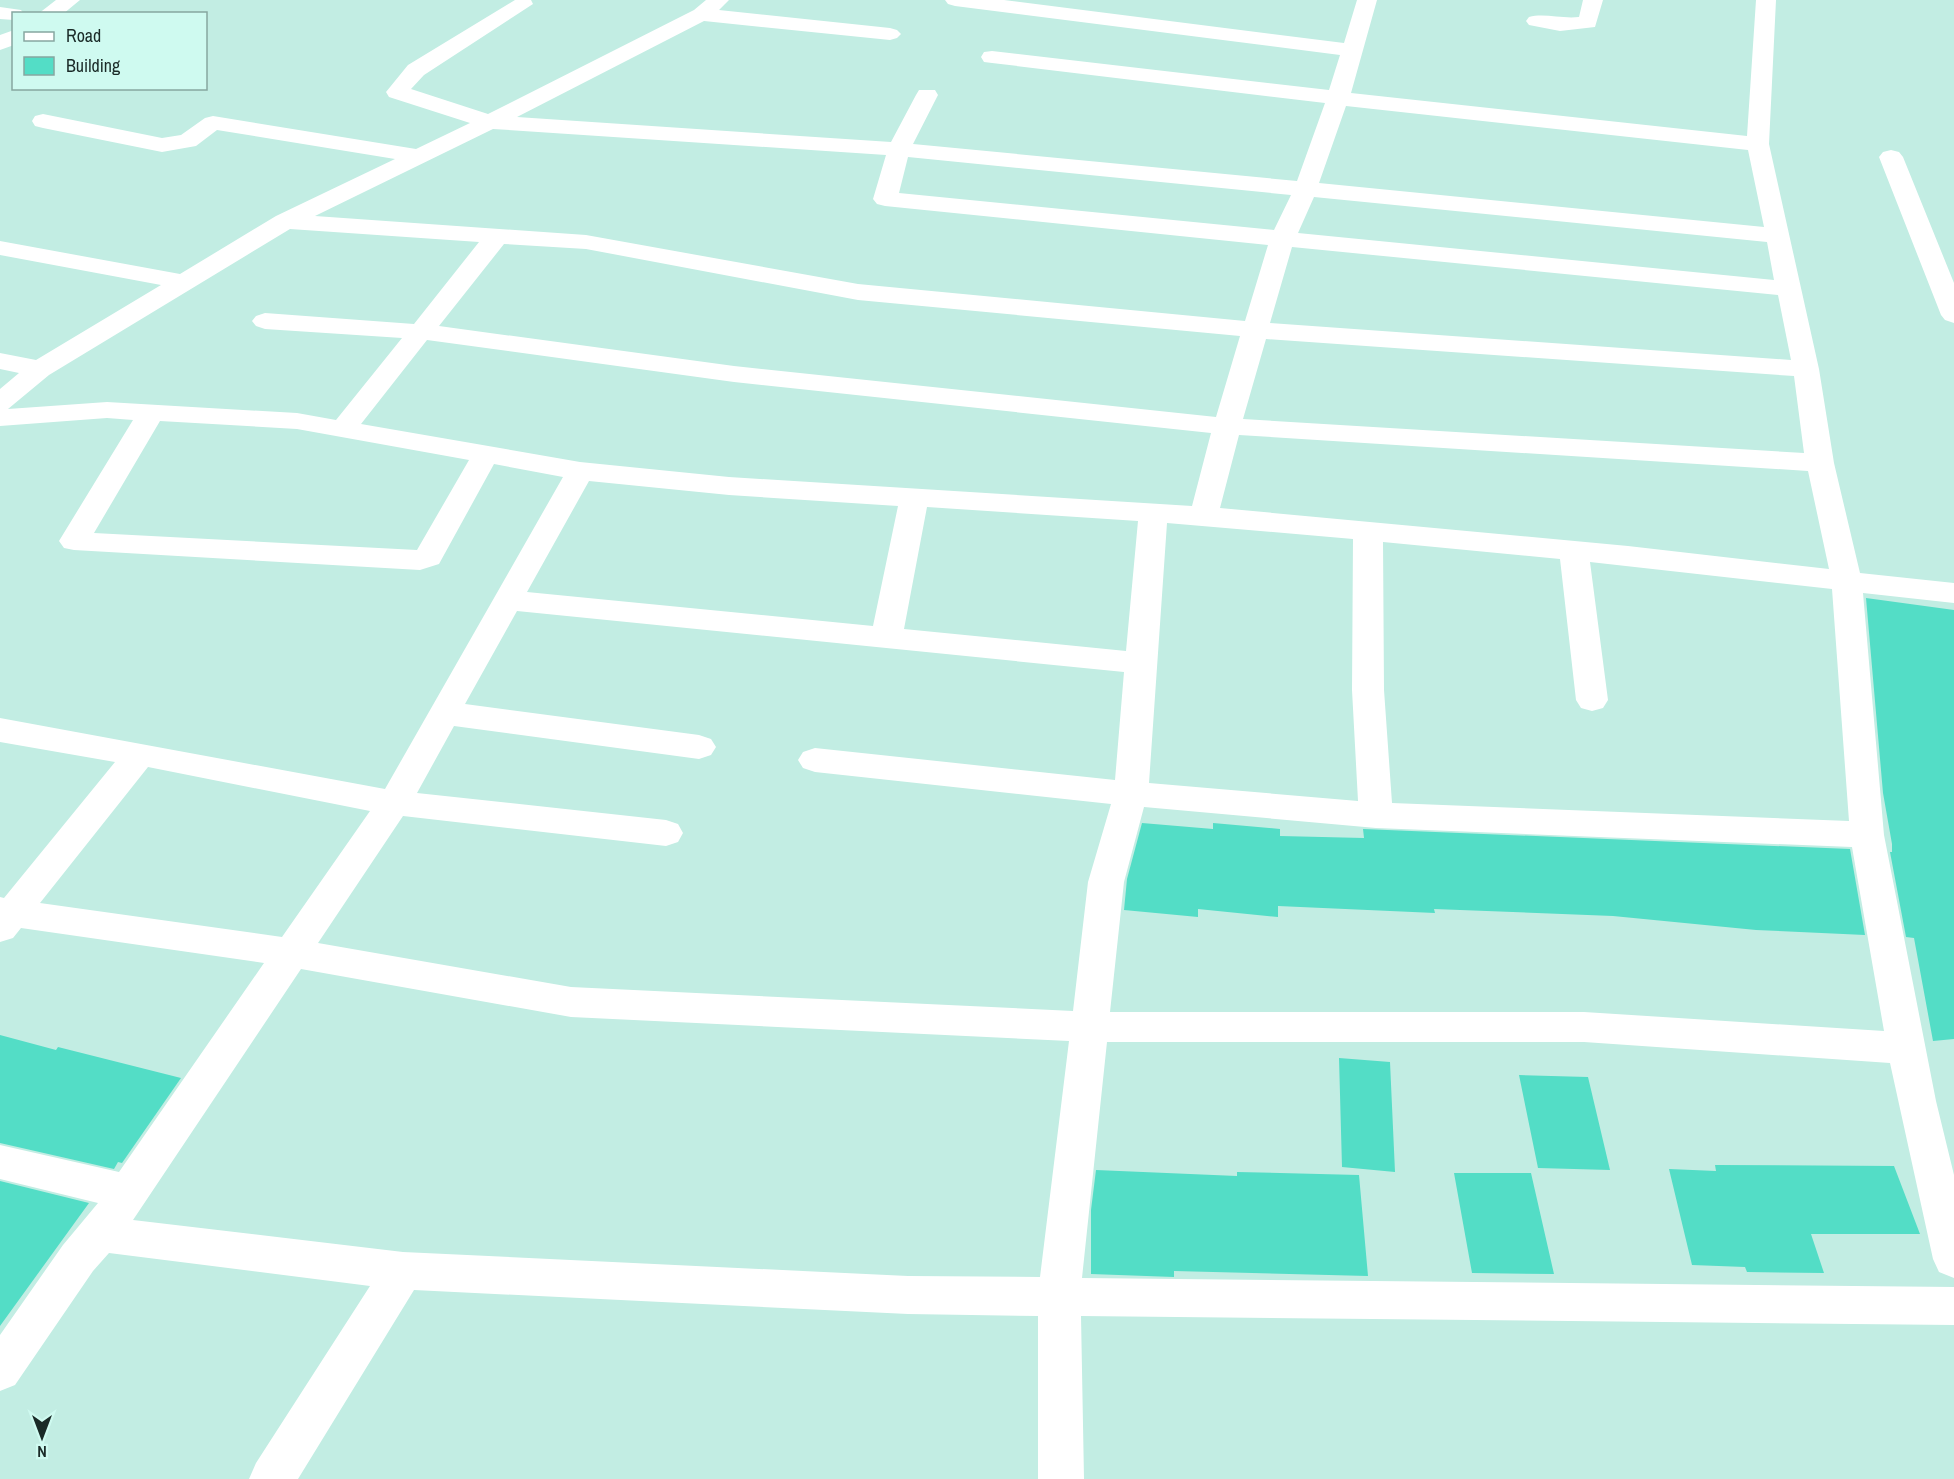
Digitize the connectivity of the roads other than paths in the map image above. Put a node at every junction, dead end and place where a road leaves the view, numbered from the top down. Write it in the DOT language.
graph roads {
  1 [pos="69,0"];
  2 [pos="955,0"];
  3 [pos="1367,0"];
  4 [pos="1593,0"];
  5 [pos="1766,0"];
  6 [pos="523,3"];
  7 [pos="710,7"];
  8 [pos="51,12"];
  9 [pos="1536,21"];
  10 [pos="890,34"];
  11 [pos="1352,50"];
  12 [pos="992,57"];
  13 [pos="927,95"];
  14 [pos="1338,98"];
  15 [pos="242,102"];
  16 [pos="43,121"];
  17 [pos="490,122"];
  18 [pos="213,123"];
  19 [pos="1758,144"];
  20 [pos="899,149"];
  21 [pos="419,156"];
  22 [pos="1891,157"];
  23 [pos="1305,191"];
  24 [pos="285,221"];
  25 [pos="497,236"];
  26 [pos="1779,236"];
  27 [pos="1282,240"];
  28 [pos="0,248"];
  29 [pos="184,282"];
  30 [pos="1789,289"];
  31 [pos="1954,315"];
  32 [pos="264,321"];
  33 [pos="1256,330"];
  34 [pos="423,332"];
  35 [pos="0,361"];
  36 [pos="40,369"];
  37 [pos="1806,369"];
  38 [pos="0,403"];
  39 [pos="151,413"];
  40 [pos="0,418"];
  41 [pos="1227,426"];
  42 [pos="343,429"];
  43 [pos="486,454"];
  44 [pos="1820,462"];
  45 [pos="580,471"];
  46 [pos="914,498"];
  47 [pos="1154,513"];
  48 [pos="1204,516"];
  49 [pos="1368,531"];
  50 [pos="1574,551"];
  51 [pos="1847,580"];
  52 [pos="1954,593"];
  53 [pos="507,600"];
  54 [pos="886,639"];
  55 [pos="1141,663"];
  56 [pos="1592,700"];
  57 [pos="444,713"];
  58 [pos="0,730"];
  59 [pos="699,747"];
  60 [pos="140,754"];
  61 [pos="815,760"];
  62 [pos="1131,794"];
  63 [pos="394,803"];
  64 [pos="1376,815"];
  65 [pos="666,833"];
  66 [pos="1867,835"];
  67 [pos="4,918"];
  68 [pos="291,953"];
  69 [pos="1090,1027"];
  70 [pos="1906,1048"];
  71 [pos="0,1162"];
  72 [pos="128,1192"];
  73 [pos="100,1234"];
  74 [pos="1954,1259"];
  75 [pos="403,1271"];
  76 [pos="1059,1295"];
  77 [pos="1954,1306"];
  78 [pos="0,1371"];
  79 [pos="272,1479"];
  80 [pos="1062,1479"];
  1 -- 8 [label="street"];
  2 -- 11 [label="street"];
  3 -- 11 [label="street"];
  4 -- 9 [label="street"];
  5 -- 19 [label="street"];
  6 -- 17 [label="street"];
  7 -- 10 [label="street"];
  7 -- 17 [label="street"];
  11 -- 14 [label="street"];
  12 -- 14 [label="street"];
  13 -- 20 [label="street"];
  14 -- 19 [label="street"];
  14 -- 23 [label="street"];
  15 -- 18 [label="street"];
  16 -- 18 [label="street"];
  17 -- 20 [label="street"];
  17 -- 21 [label="street"];
  18 -- 21 [label="street"];
  19 -- 26 [label="street"];
  20 -- 23 [label="street"];
  20 -- 27 [label="street"];
  21 -- 24 [label="street"];
  22 -- 31 [label="street"];
  23 -- 26 [label="street"];
  23 -- 27 [label="street"];
  24 -- 25 [label="street"];
  24 -- 29 [label="street"];
  25 -- 33 [label="street"];
  25 -- 34 [label="street"];
  26 -- 30 [label="street"];
  27 -- 30 [label="street"];
  27 -- 33 [label="street"];
  28 -- 29 [label="street"];
  29 -- 36 [label="street"];
  30 -- 37 [label="street"];
  32 -- 34 [label="street"];
  33 -- 37 [label="street"];
  33 -- 41 [label="street"];
  34 -- 41 [label="street"];
  34 -- 42 [label="street"];
  35 -- 36 [label="street"];
  36 -- 38 [label="street"];
  37 -- 44 [label="street"];
  39 -- 40 [label="street"];
  39 -- 42 [label="street"];
  39 -- 43 [label="street"];
  41 -- 44 [label="street"];
  41 -- 48 [label="street"];
  42 -- 43 [label="street"];
  43 -- 45 [label="street"];
  44 -- 51 [label="street"];
  45 -- 46 [label="street"];
  45 -- 53 [label="street"];
  46 -- 47 [label="street"];
  46 -- 54 [label="street"];
  47 -- 48 [label="street"];
  47 -- 55 [label="street"];
  48 -- 49 [label="street"];
  49 -- 50 [label="street"];
  49 -- 64 [label="street"];
  50 -- 51 [label="street"];
  50 -- 56 [label="street"];
  51 -- 52 [label="street"];
  51 -- 66 [label="street"];
  53 -- 54 [label="street"];
  53 -- 57 [label="street"];
  54 -- 55 [label="street"];
  55 -- 62 [label="street"];
  57 -- 59 [label="street"];
  57 -- 63 [label="street"];
  58 -- 60 [label="street"];
  60 -- 63 [label="street"];
  60 -- 67 [label="street"];
  61 -- 62 [label="street"];
  62 -- 64 [label="street"];
  62 -- 69 [label="street"];
  63 -- 65 [label="street"];
  63 -- 68 [label="street"];
  64 -- 66 [label="street"];
  66 -- 70 [label="street"];
  67 -- 68 [label="street"];
  68 -- 69 [label="street"];
  68 -- 72 [label="street"];
  69 -- 70 [label="street"];
  69 -- 76 [label="street"];
  70 -- 74 [label="street"];
  71 -- 72 [label="street"];
  72 -- 73 [label="street"];
  73 -- 75 [label="street"];
  73 -- 78 [label="street"];
  75 -- 76 [label="street"];
  75 -- 79 [label="street"];
  76 -- 77 [label="street"];
  76 -- 80 [label="street"];
}
